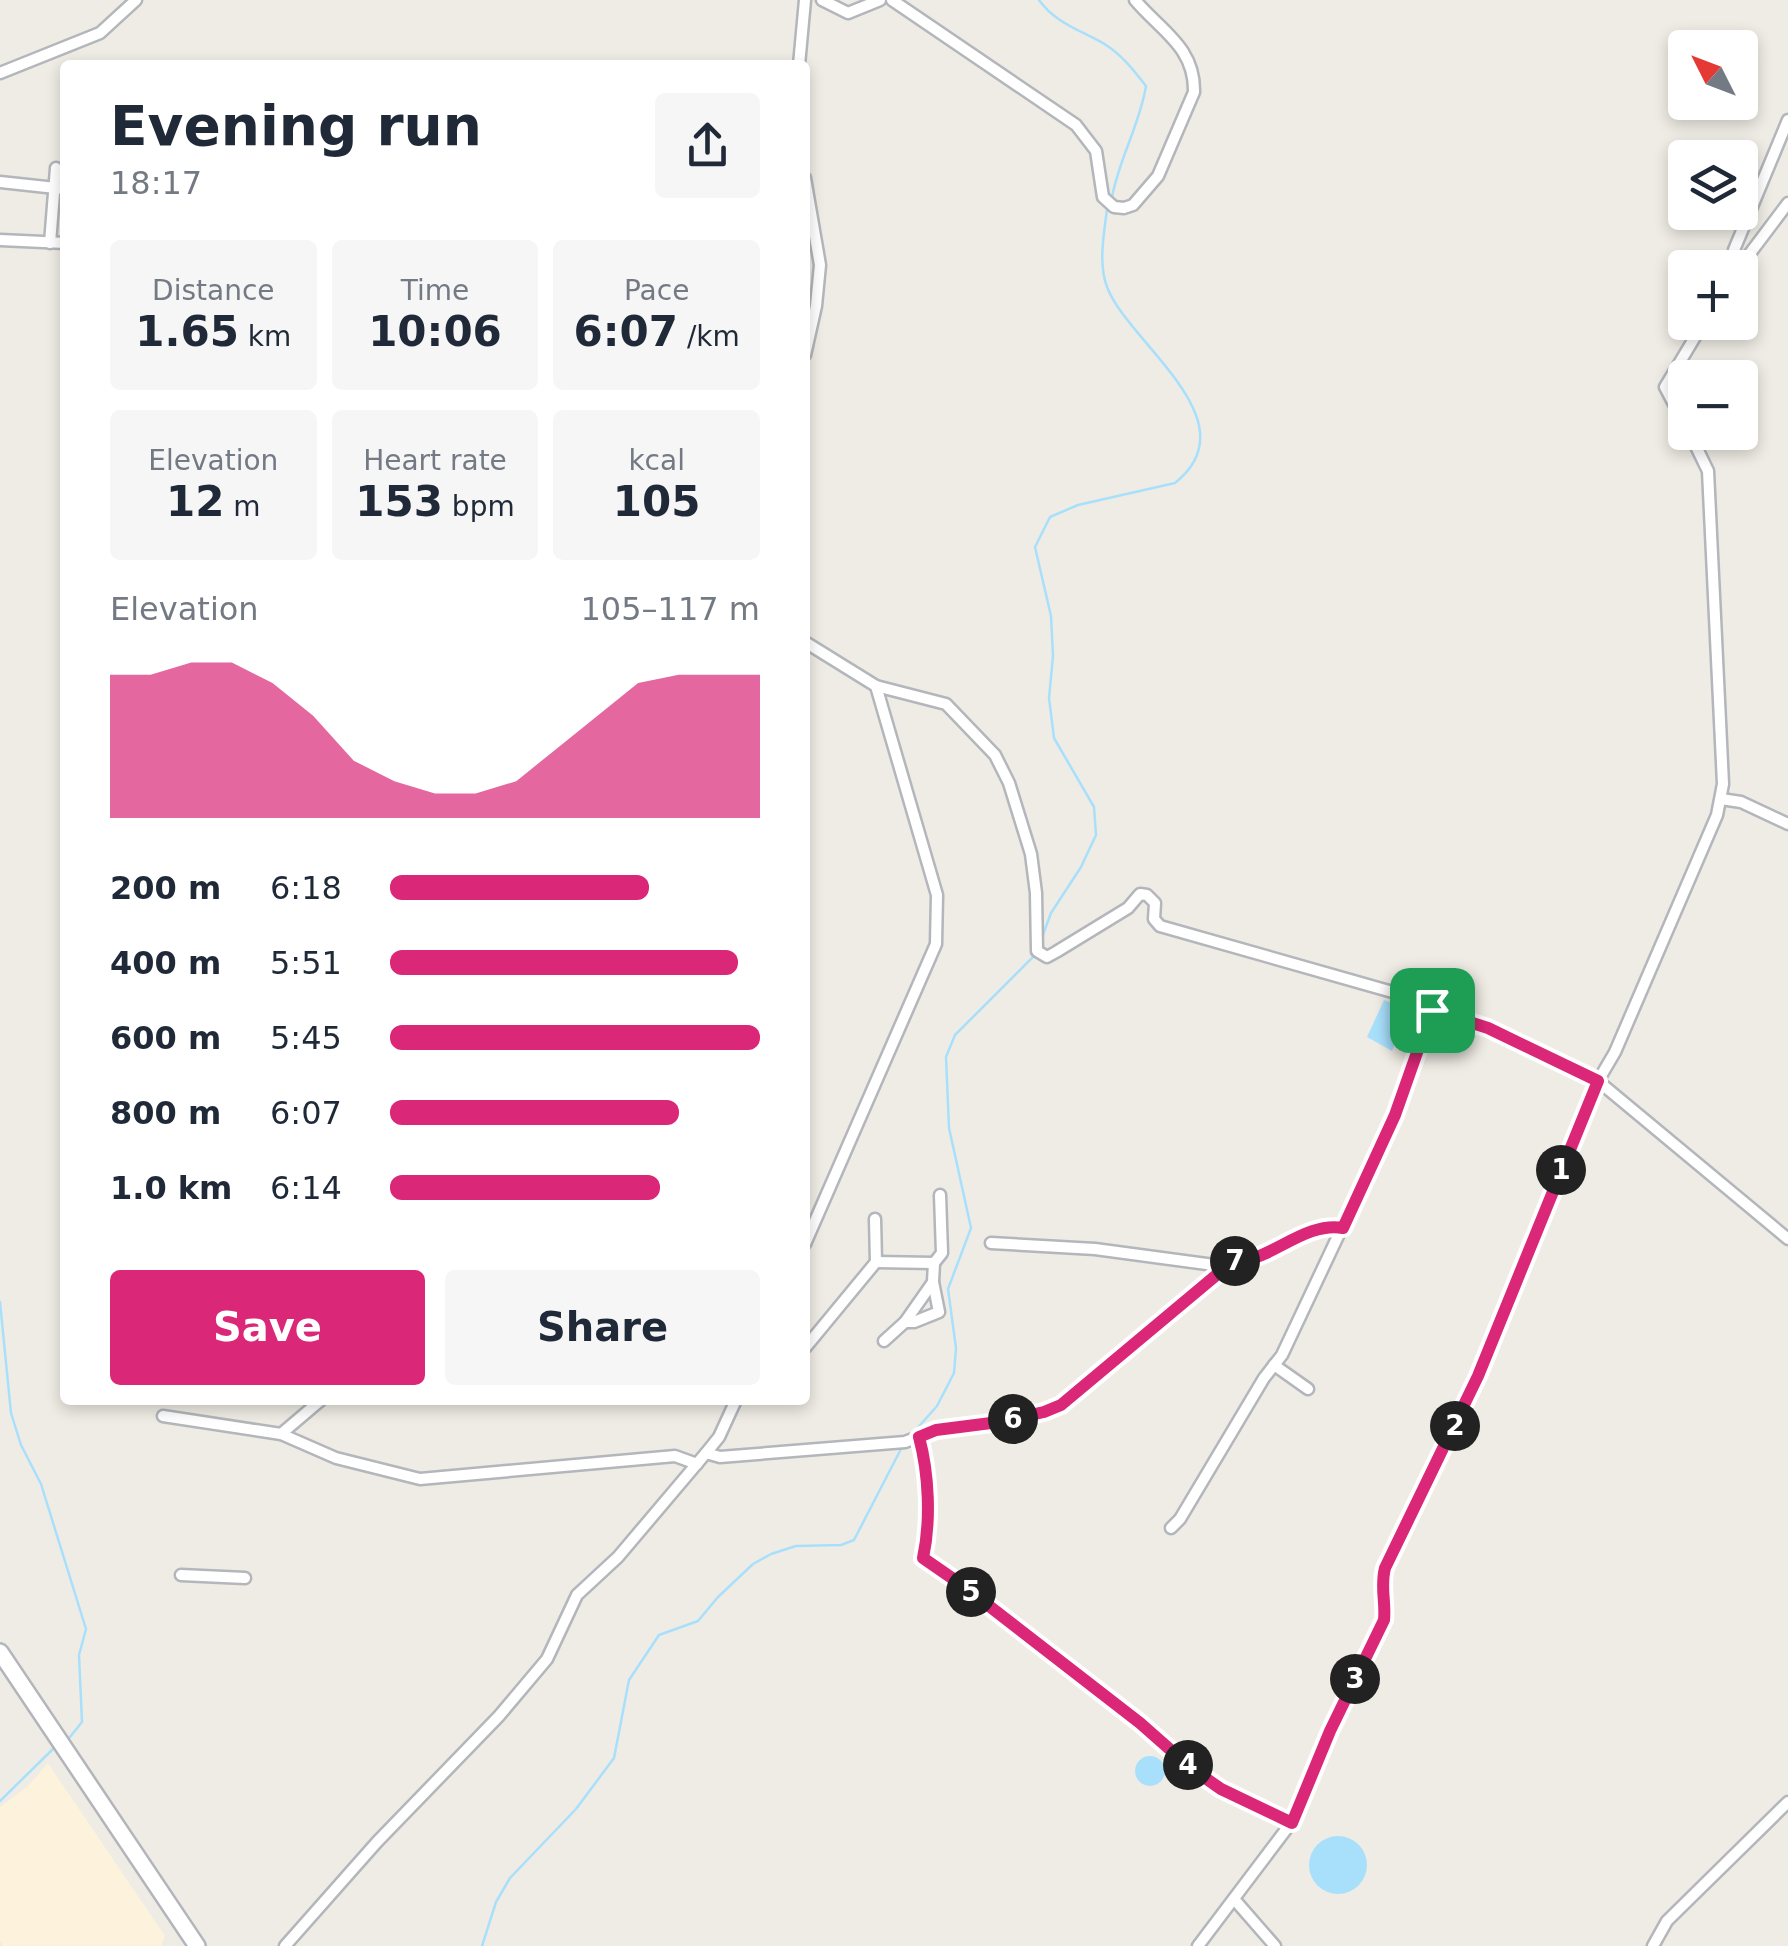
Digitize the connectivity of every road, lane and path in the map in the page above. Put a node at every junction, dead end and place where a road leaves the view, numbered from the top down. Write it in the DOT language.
graph roads {
  1 [pos="136,0"];
  2 [pos="805,0"];
  3 [pos="822,0"];
  4 [pos="880,0"];
  5 [pos="892,0"];
  6 [pos="1135,0"];
  7 [pos="799,60"];
  8 [pos="0,73"];
  9 [pos="1788,120"];
  10 [pos="56,168"];
  11 [pos="0,182"];
  12 [pos="60,188"];
  13 [pos="1788,203"];
  14 [pos="810,207"];
  15 [pos="0,240"];
  16 [pos="50,243"];
  17 [pos="60,243"];
  18 [pos="1734,250"];
  19 [pos="1752,250"];
  20 [pos="810,303"];
  21 [pos="816,306"];
  22 [pos="810,333"];
  23 [pos="1698,450"];
  24 [pos="810,645"];
  25 [pos="876,686"];
  26 [pos="1721,799"];
  27 [pos="1788,824"];
  28 [pos="1432,1010"];
  29 [pos="1598,1081"];
  30 [pos="940,1194"];
  31 [pos="875,1219"];
  32 [pos="1343,1228"];
  33 [pos="810,1233"];
  34 [pos="1788,1239"];
  35 [pos="991,1243"];
  36 [pos="876,1262"];
  37 [pos="934,1262"];
  38 [pos="1232,1262"];
  39 [pos="933,1282"];
  40 [pos="905,1322"];
  41 [pos="810,1342"];
  42 [pos="884,1342"];
  43 [pos="1274,1365"];
  44 [pos="1308,1389"];
  45 [pos="315,1405"];
  46 [pos="734,1405"];
  47 [pos="163,1416"];
  48 [pos="281,1434"];
  49 [pos="919,1437"];
  50 [pos="706,1453"];
  51 [pos="697,1464"];
  52 [pos="1171,1528"];
  53 [pos="181,1575"];
  54 [pos="246,1578"];
  55 [pos="0,1652"];
  56 [pos="1788,1802"];
  57 [pos="1292,1823"];
  58 [pos="1234,1899"];
  59 [pos="197,1946"];
  60 [pos="285,1946"];
  61 [pos="1198,1946"];
  62 [pos="1275,1946"];
  63 [pos="1653,1946"];
  1 -- 8 [label="street"];
  2 -- 7 [label="street"];
  3 -- 4 [label="street"];
  5 -- 6 [label="street"];
  9 -- 18 [label="street"];
  10 -- 12 [label="street"];
  11 -- 12 [label="street"];
  12 -- 16 [label="street"];
  13 -- 19 [label="street"];
  14 -- 21 [label="street"];
  15 -- 16 [label="street"];
  16 -- 17 [label="street"];
  20 -- 21 [label="street"];
  21 -- 22 [label="street"];
  23 -- 26 [label="street"];
  24 -- 25 [label="street"];
  25 -- 28 [label="street"];
  25 -- 33 [label="street"];
  26 -- 27 [label="street"];
  26 -- 29 [label="street"];
  28 -- 29 [label="street"];
  28 -- 32 [label="street"];
  29 -- 34 [label="street"];
  29 -- 57 [label="street"];
  30 -- 37 [label="street"];
  31 -- 36 [label="street"];
  32 -- 38 [label="street"];
  32 -- 43 [label="street"];
  35 -- 38 [label="street"];
  36 -- 37 [label="street"];
  36 -- 41 [label="street"];
  37 -- 39 [label="street"];
  38 -- 49 [label="street"];
  39 -- 40 [label="street"];
  39 -- 40 [label="street"];
  40 -- 42 [label="street"];
  43 -- 44 [label="street"];
  43 -- 52 [label="street"];
  45 -- 48 [label="street"];
  46 -- 50 [label="street"];
  47 -- 48 [label="street"];
  48 -- 51 [label="street"];
  49 -- 50 [label="street"];
  49 -- 57 [label="street"];
  50 -- 51 [label="street"];
  51 -- 60 [label="street"];
  53 -- 54 [label="street"];
  55 -- 59 [label="main road"];
  56 -- 63 [label="street"];
  57 -- 58 [label="street"];
  58 -- 61 [label="street"];
  58 -- 62 [label="street"];
}
